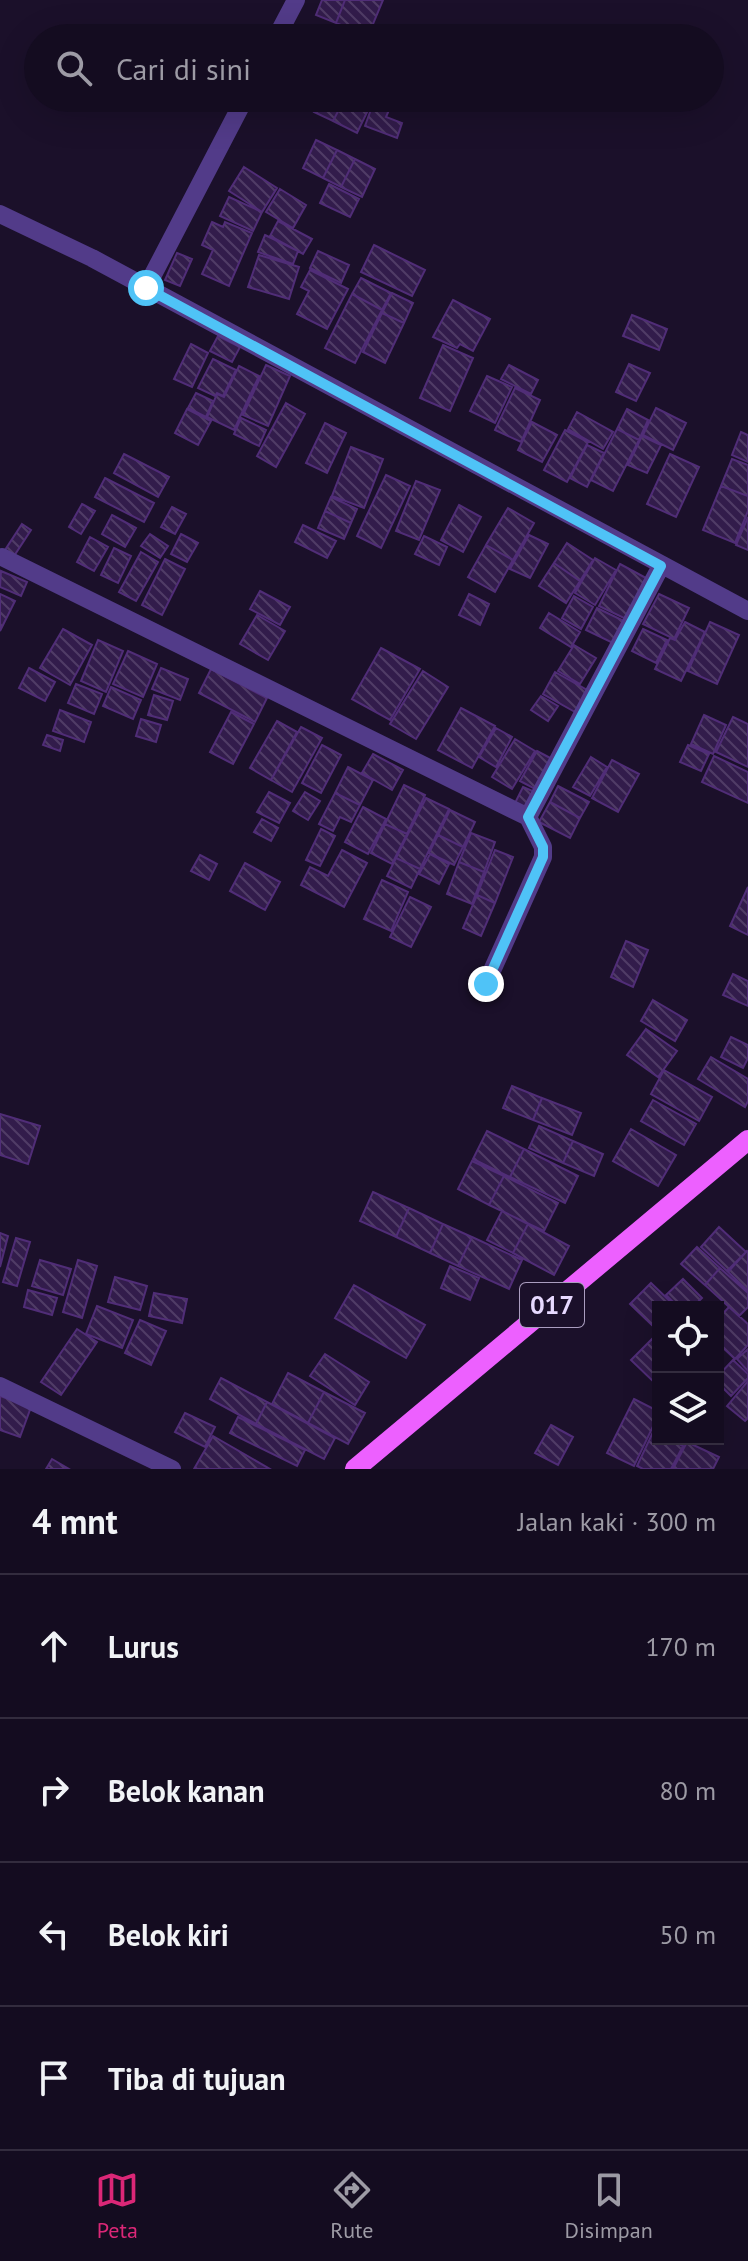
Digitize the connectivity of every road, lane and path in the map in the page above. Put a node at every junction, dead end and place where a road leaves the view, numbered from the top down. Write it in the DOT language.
graph roads {
  1 [pos="296,0"];
  2 [pos="283,24"];
  3 [pos="238,112"];
  4 [pos="0,214"];
  5 [pos="146,288"];
  6 [pos="2,557"];
  7 [pos="661,566"];
  8 [pos="748,611"];
  9 [pos="528,817"];
  10 [pos="486,984"];
  11 [pos="748,1140"];
  12 [pos="0,1386"];
  13 [pos="172,1469"];
  14 [pos="355,1469"];
  1 -- 2 [label="street"];
  3 -- 5 [label="street"];
  4 -- 5 [label="street"];
  5 -- 7 [label="street"];
  6 -- 9 [label="street"];
  7 -- 8 [label="street"];
  7 -- 9 [label="street"];
  9 -- 10 [label="street"];
  11 -- 14 [label="main road, 017"];
  12 -- 13 [label="street"];
}
